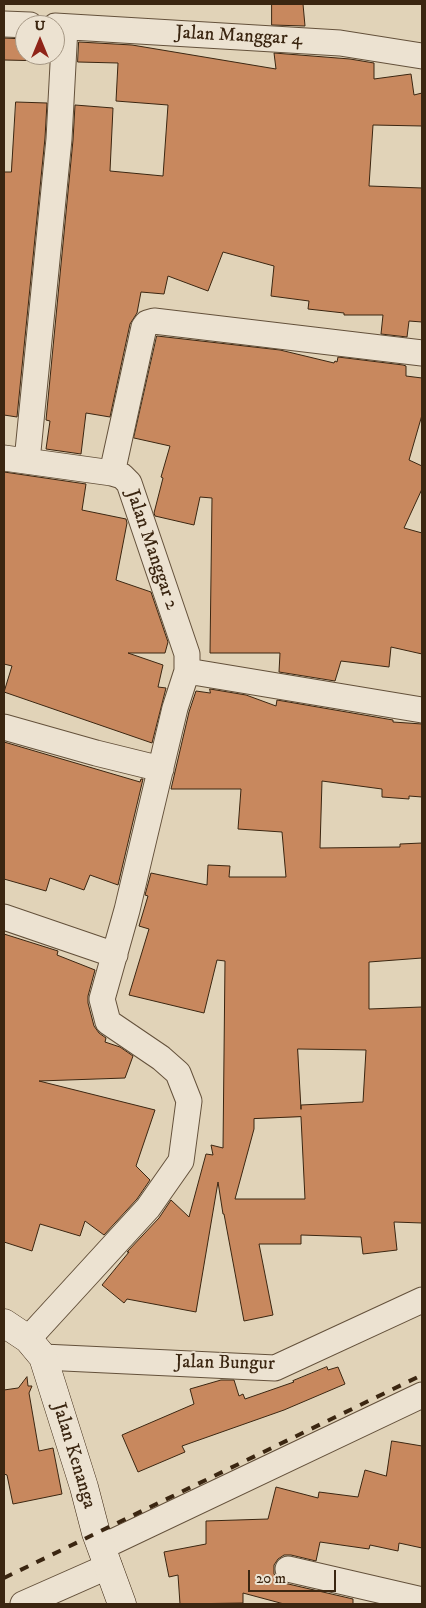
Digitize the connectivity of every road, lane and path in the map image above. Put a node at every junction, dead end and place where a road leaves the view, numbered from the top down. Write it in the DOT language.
graph roads {
  1 [pos="65,27"];
  2 [pos="422,56"];
  3 [pos="60,65"];
  4 [pos="422,353"];
  5 [pos="15,459"];
  6 [pos="112,473"];
  7 [pos="187,663"];
  8 [pos="422,710"];
  9 [pos="4,727"];
  10 [pos="161,769"];
  11 [pos="4,917"];
  12 [pos="115,955"];
  13 [pos="422,1300"];
  14 [pos="4,1323"];
  15 [pos="36,1348"];
  16 [pos="422,1395"];
  17 [pos="105,1557"];
  18 [pos="288,1569"];
  19 [pos="422,1600"];
  20 [pos="23,1604"];
  21 [pos="122,1604"];
  1 -- 2 [label="street, Jalan Manggar 4"];
  3 -- 5 [label="street"];
  4 -- 6 [label="street"];
  5 -- 6 [label="street, Jalan Manggar 2"];
  6 -- 7 [label="street, Jalan Manggar 2"];
  7 -- 8 [label="street"];
  7 -- 10 [label="street"];
  9 -- 10 [label="street"];
  10 -- 12 [label="street"];
  11 -- 12 [label="street"];
  12 -- 15 [label="street"];
  13 -- 15 [label="street, Jalan Bungur"];
  14 -- 15 [label="main road"];
  15 -- 17 [label="main road, Jalan Kenanga"];
  16 -- 17 [label="street"];
  17 -- 20 [label="street"];
  17 -- 21 [label="main road, Jalan Kenanga"];
  18 -- 19 [label="street"];
}
